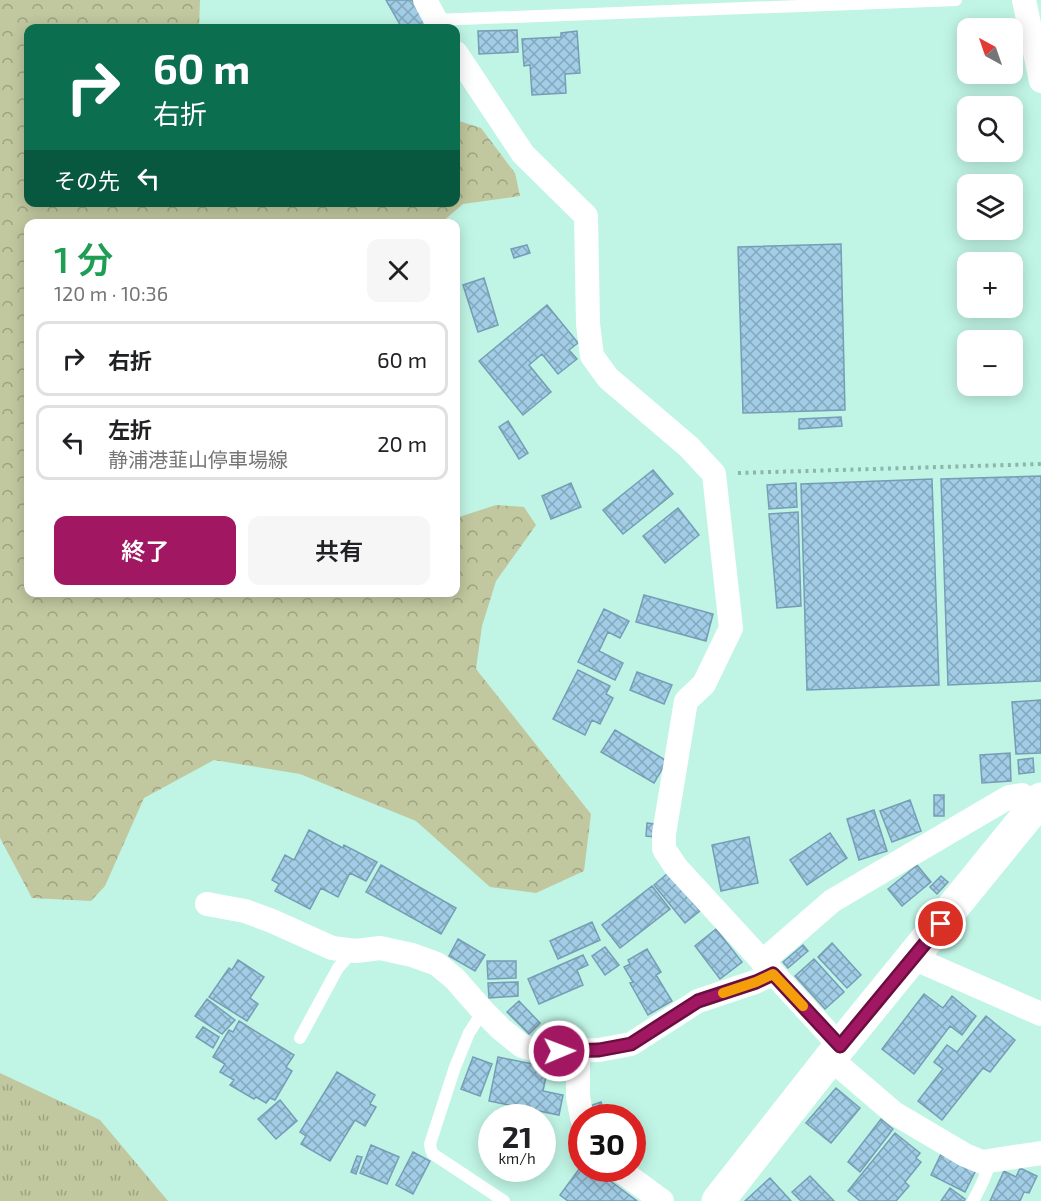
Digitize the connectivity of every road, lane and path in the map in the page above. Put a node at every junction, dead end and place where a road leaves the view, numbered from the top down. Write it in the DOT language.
graph roads {
  1 [pos="956,0"];
  2 [pos="1024,0"];
  3 [pos="433,16"];
  4 [pos="460,59"];
  5 [pos="1041,81"];
  6 [pos="1041,464"];
  7 [pos="714,474"];
  8 [pos="1039,802"];
  9 [pos="207,904"];
  10 [pos="353,951"];
  11 [pos="913,957"];
  12 [pos="767,968"];
  13 [pos="483,1011"];
  14 [pos="1041,1014"];
  15 [pos="300,1038"];
  16 [pos="578,1051"];
  17 [pos="836,1052"];
  18 [pos="579,1104"];
  19 [pos="1041,1153"];
  20 [pos="990,1161"];
  21 [pos="636,1182"];
  22 [pos="504,1201"];
  23 [pos="662,1201"];
  24 [pos="718,1201"];
  25 [pos="973,1201"];
  1 -- 3 [label="lane"];
  2 -- 5 [label="street"];
  4 -- 7 [label="street"];
  6 -- 7 [label="path"];
  7 -- 12 [label="street"];
  8 -- 11 [label="main road"];
  8 -- 12 [label="street"];
  9 -- 10 [label="street"];
  10 -- 13 [label="street"];
  10 -- 15 [label="lane"];
  11 -- 14 [label="street"];
  11 -- 17 [label="main road"];
  12 -- 16 [label="street"];
  12 -- 17 [label="street"];
  13 -- 16 [label="street"];
  13 -- 22 [label="lane"];
  16 -- 18 [label="street"];
  17 -- 20 [label="street"];
  17 -- 24 [label="main road"];
  19 -- 20 [label="street"];
  20 -- 25 [label="lane"];
  21 -- 23 [label="street"];
}
